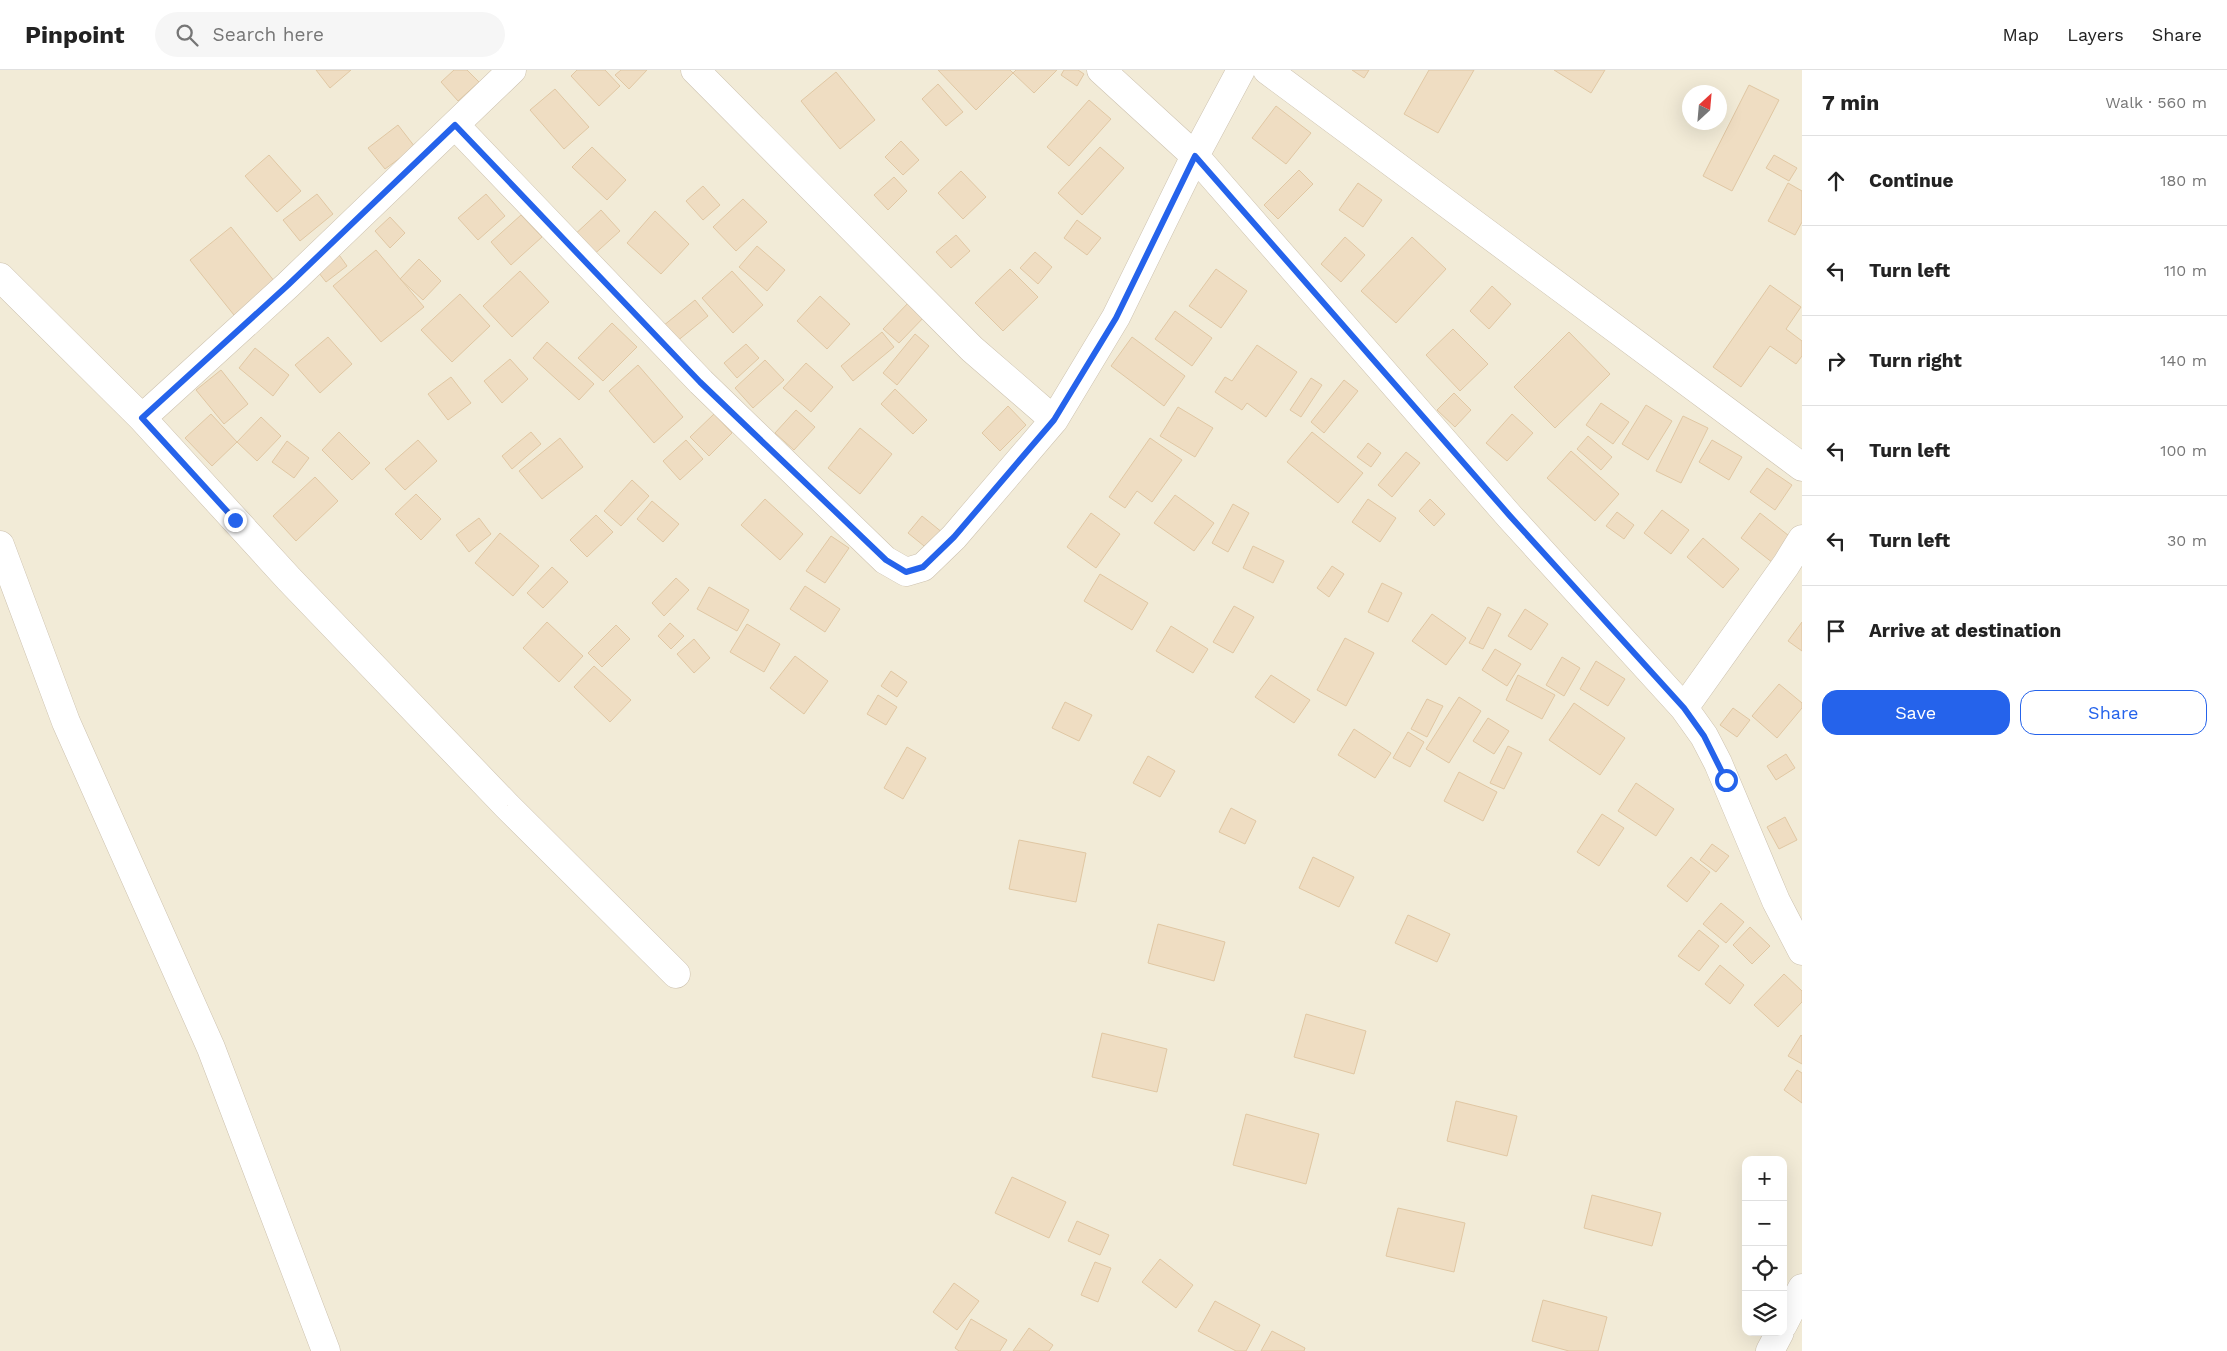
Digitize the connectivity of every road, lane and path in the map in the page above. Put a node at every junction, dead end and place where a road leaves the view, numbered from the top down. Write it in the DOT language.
graph roads {
  1 [pos="512,70"];
  2 [pos="695,70"];
  3 [pos="1101,70"];
  4 [pos="1241,70"];
  5 [pos="1267,70"];
  6 [pos="455,125"];
  7 [pos="1195,156"];
  8 [pos="0,277"];
  9 [pos="142,418"];
  10 [pos="1054,420"];
  11 [pos="1802,467"];
  12 [pos="1802,539"];
  13 [pos="0,545"];
  14 [pos="1684,708"];
  15 [pos="1802,951"];
  16 [pos="676,974"];
  17 [pos="1802,1288"];
  18 [pos="1787,1317"];
  19 [pos="1778,1336"];
  20 [pos="326,1351"];
  21 [pos="1770,1351"];
  1 -- 6 [label="street"];
  2 -- 10 [label="street"];
  3 -- 7 [label="street"];
  4 -- 7 [label="street"];
  5 -- 11 [label="street"];
  6 -- 9 [label="street"];
  6 -- 10 [label="street"];
  7 -- 10 [label="street"];
  7 -- 14 [label="street"];
  8 -- 9 [label="street"];
  9 -- 16 [label="street"];
  12 -- 14 [label="street"];
  13 -- 20 [label="street"];
  14 -- 15 [label="street"];
  17 -- 18 [label="street"];
  19 -- 21 [label="street"];
}
